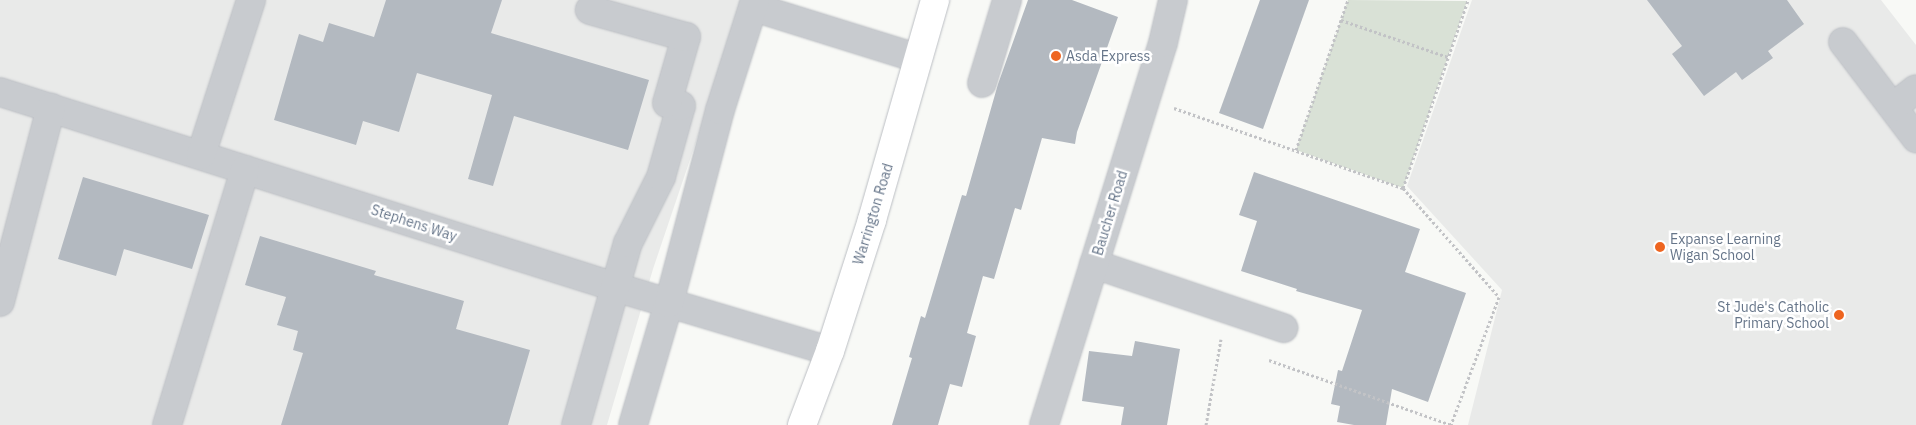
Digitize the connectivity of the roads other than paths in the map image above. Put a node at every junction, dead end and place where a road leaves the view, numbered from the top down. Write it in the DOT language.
graph roads {
  1 [pos="251,0"];
  2 [pos="935,0"];
  3 [pos="1007,0"];
  4 [pos="1173,0"];
  5 [pos="754,4"];
  6 [pos="590,10"];
  7 [pos="1843,42"];
  8 [pos="917,58"];
  9 [pos="982,83"];
  10 [pos="1916,89"];
  11 [pos="0,92"];
  12 [pos="1893,107"];
  13 [pos="51,108"];
  14 [pos="1916,138"];
  15 [pos="201,155"];
  16 [pos="245,170"];
  17 [pos="1094,264"];
  18 [pos="616,286"];
  19 [pos="0,302"];
  20 [pos="669,303"];
  21 [pos="1283,328"];
  22 [pos="830,351"];
  23 [pos="167,425"];
  24 [pos="576,425"];
  25 [pos="633,425"];
  26 [pos="802,425"];
  27 [pos="1044,425"];
  1 -- 15 [label="street"];
  2 -- 8 [label="main road, Warrington Road"];
  3 -- 9 [label="street"];
  4 -- 17 [label="street, Baucher Road"];
  5 -- 8 [label="street"];
  5 -- 20 [label="street"];
  6 -- 18 [label="street"];
  7 -- 12 [label="street"];
  8 -- 22 [label="main road, Warrington Road"];
  10 -- 12 [label="street"];
  11 -- 13 [label="street, Stephens Way"];
  12 -- 14 [label="street"];
  13 -- 15 [label="street, Stephens Way"];
  13 -- 19 [label="street"];
  15 -- 16 [label="street, Stephens Way"];
  16 -- 18 [label="street, Stephens Way"];
  16 -- 23 [label="street"];
  17 -- 21 [label="street"];
  17 -- 27 [label="street, Baucher Road"];
  18 -- 20 [label="street, Stephens Way"];
  18 -- 24 [label="street"];
  20 -- 22 [label="street, Stephens Way"];
  20 -- 25 [label="street"];
  22 -- 26 [label="main road, Warrington Road"];
}
